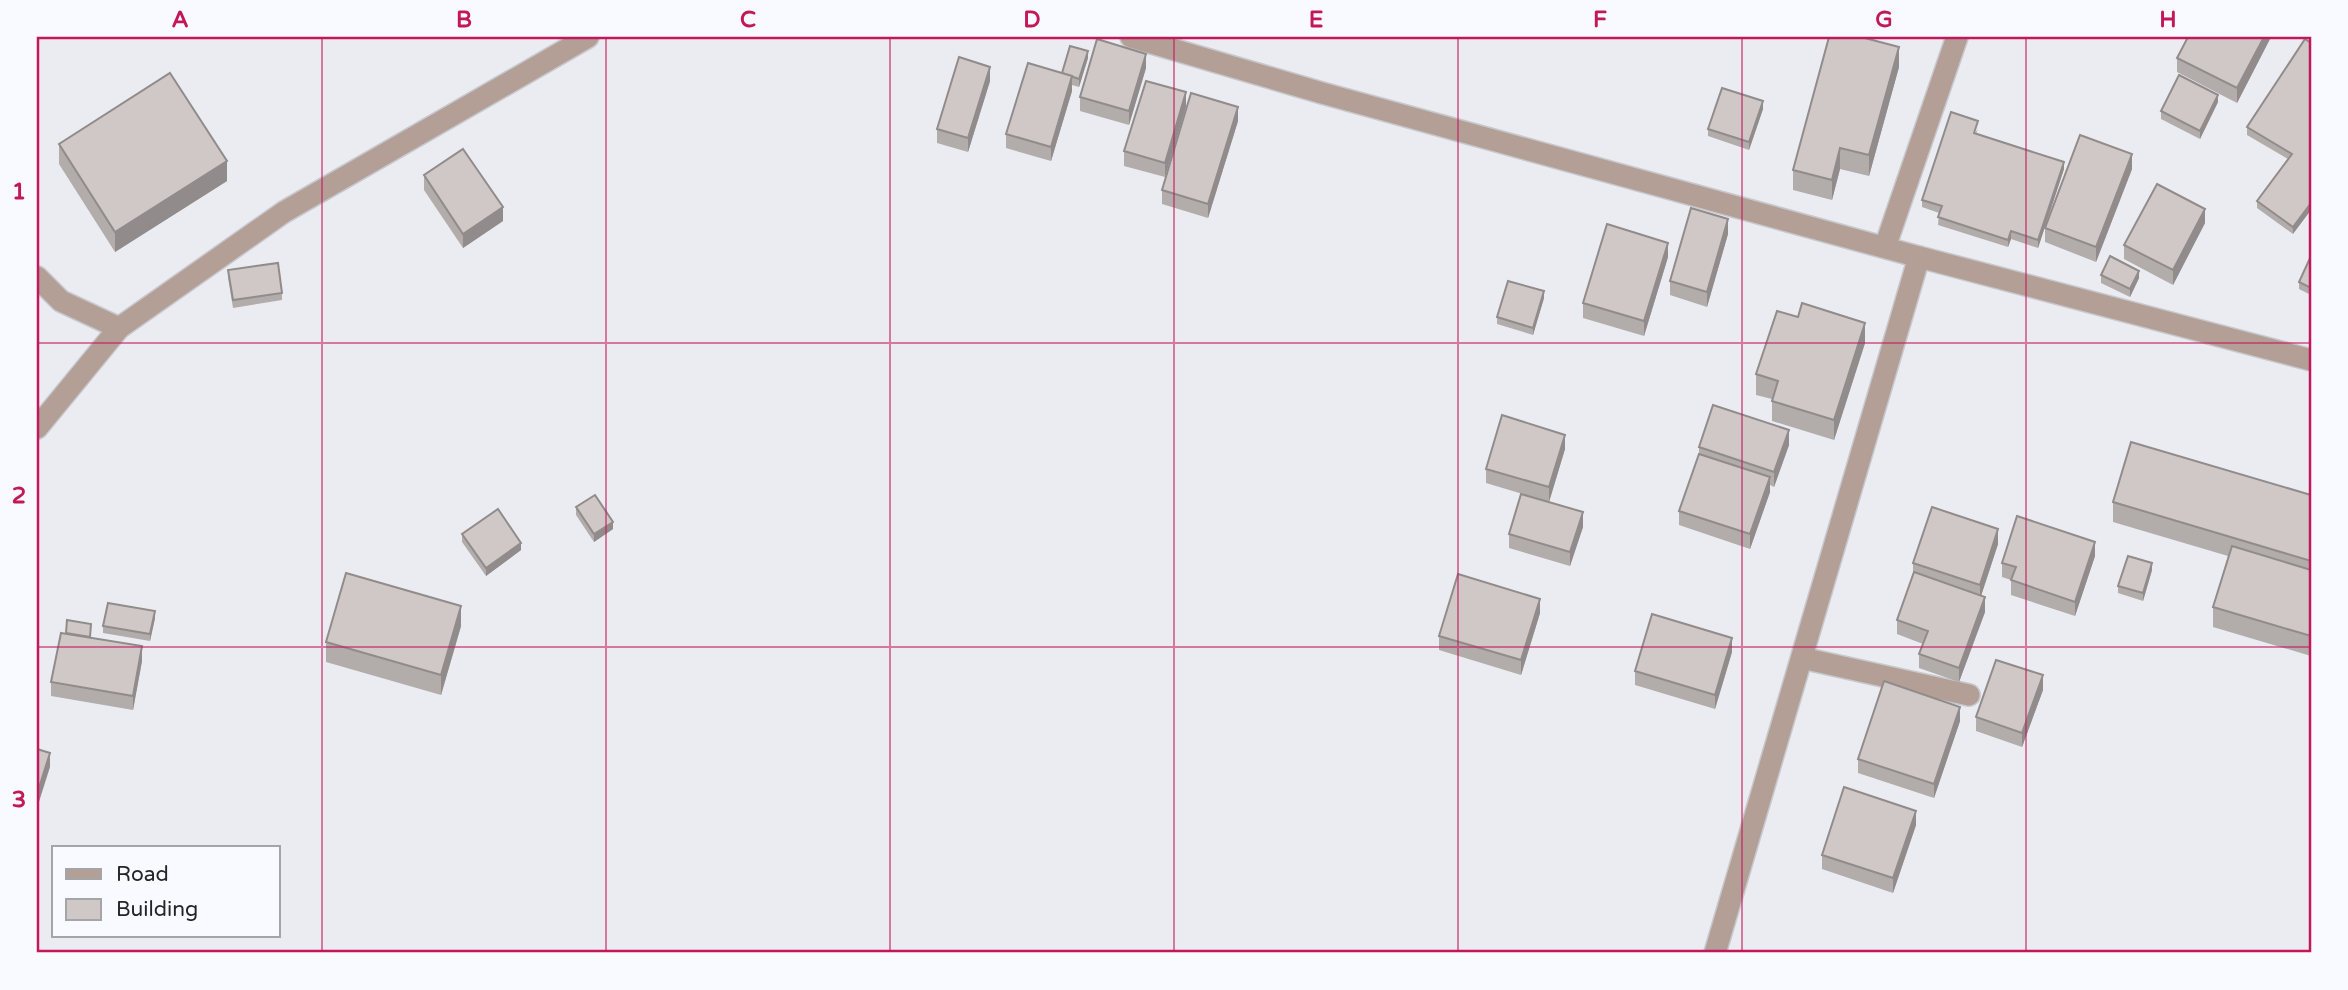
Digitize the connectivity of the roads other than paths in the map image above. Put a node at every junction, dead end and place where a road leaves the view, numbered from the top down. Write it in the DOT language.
graph roads {
  1 [pos="588,37"];
  2 [pos="1131,37"];
  3 [pos="1957,37"];
  4 [pos="1885,247"];
  5 [pos="1919,257"];
  6 [pos="37,276"];
  7 [pos="119,328"];
  8 [pos="2311,360"];
  9 [pos="37,428"];
  10 [pos="1802,658"];
  11 [pos="1969,695"];
  12 [pos="1715,953"];
  1 -- 7 [label="street"];
  2 -- 4 [label="street"];
  3 -- 4 [label="street"];
  4 -- 5 [label="street"];
  5 -- 8 [label="street"];
  5 -- 10 [label="street"];
  6 -- 7 [label="street"];
  7 -- 9 [label="street"];
  10 -- 11 [label="street"];
  10 -- 12 [label="street"];
}
